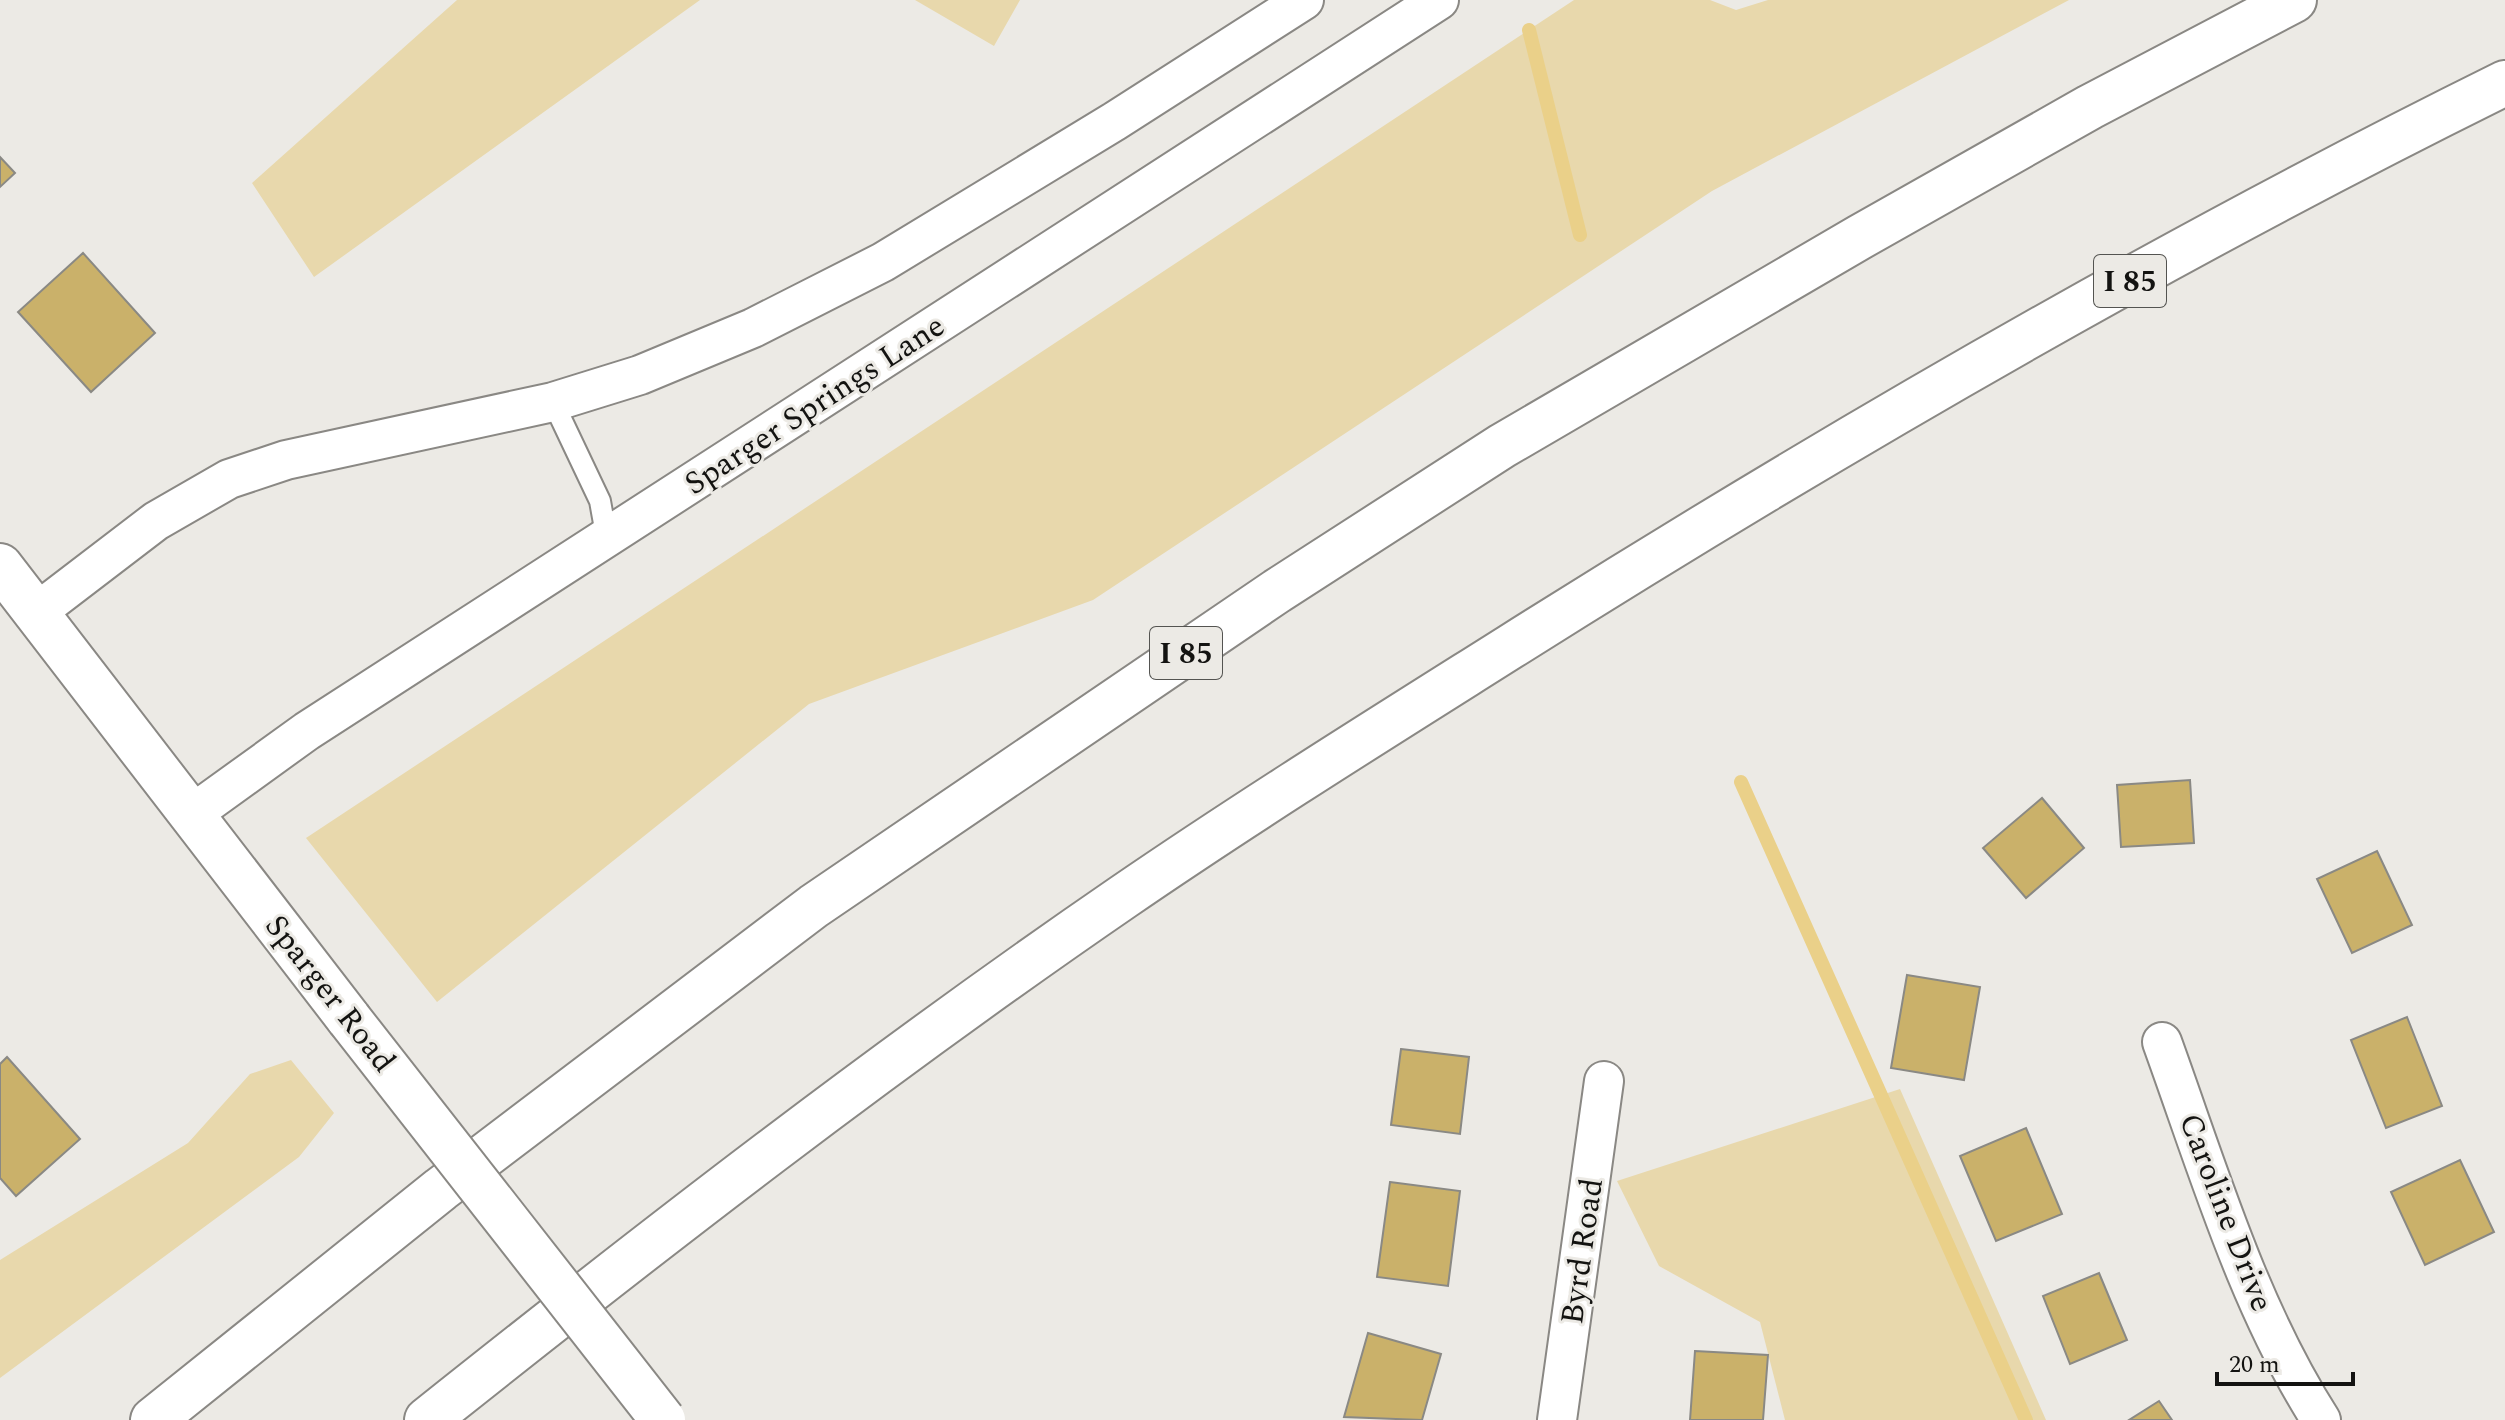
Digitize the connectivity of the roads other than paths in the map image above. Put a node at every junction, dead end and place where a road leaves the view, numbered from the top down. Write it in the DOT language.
graph roads {
  1 [pos="1304,0"];
  2 [pos="1439,0"];
  3 [pos="2294,0"];
  4 [pos="2505,83"];
  5 [pos="553,402"];
  6 [pos="607,540"];
  7 [pos="0,566"];
  8 [pos="37,612"];
  9 [pos="192,814"];
  10 [pos="2162,1042"];
  11 [pos="1604,1081"];
  12 [pos="153,1420"];
  13 [pos="427,1420"];
  14 [pos="663,1420"];
  15 [pos="1557,1420"];
  16 [pos="2321,1420"];
  1 -- 5 [label="street"];
  2 -- 6 [label="street, Sparger Springs Lane"];
  3 -- 12 [label="main road, I 85"];
  4 -- 13 [label="main road, I 85"];
  5 -- 6 [label="lane"];
  5 -- 8 [label="street"];
  6 -- 9 [label="street, Sparger Springs Lane"];
  7 -- 8 [label="main road, Sparger Road"];
  8 -- 9 [label="main road, Sparger Road"];
  9 -- 14 [label="main road, Sparger Road, bridge"];
  10 -- 16 [label="street, Caroline Drive"];
  11 -- 15 [label="street, Byrd Road"];
}
